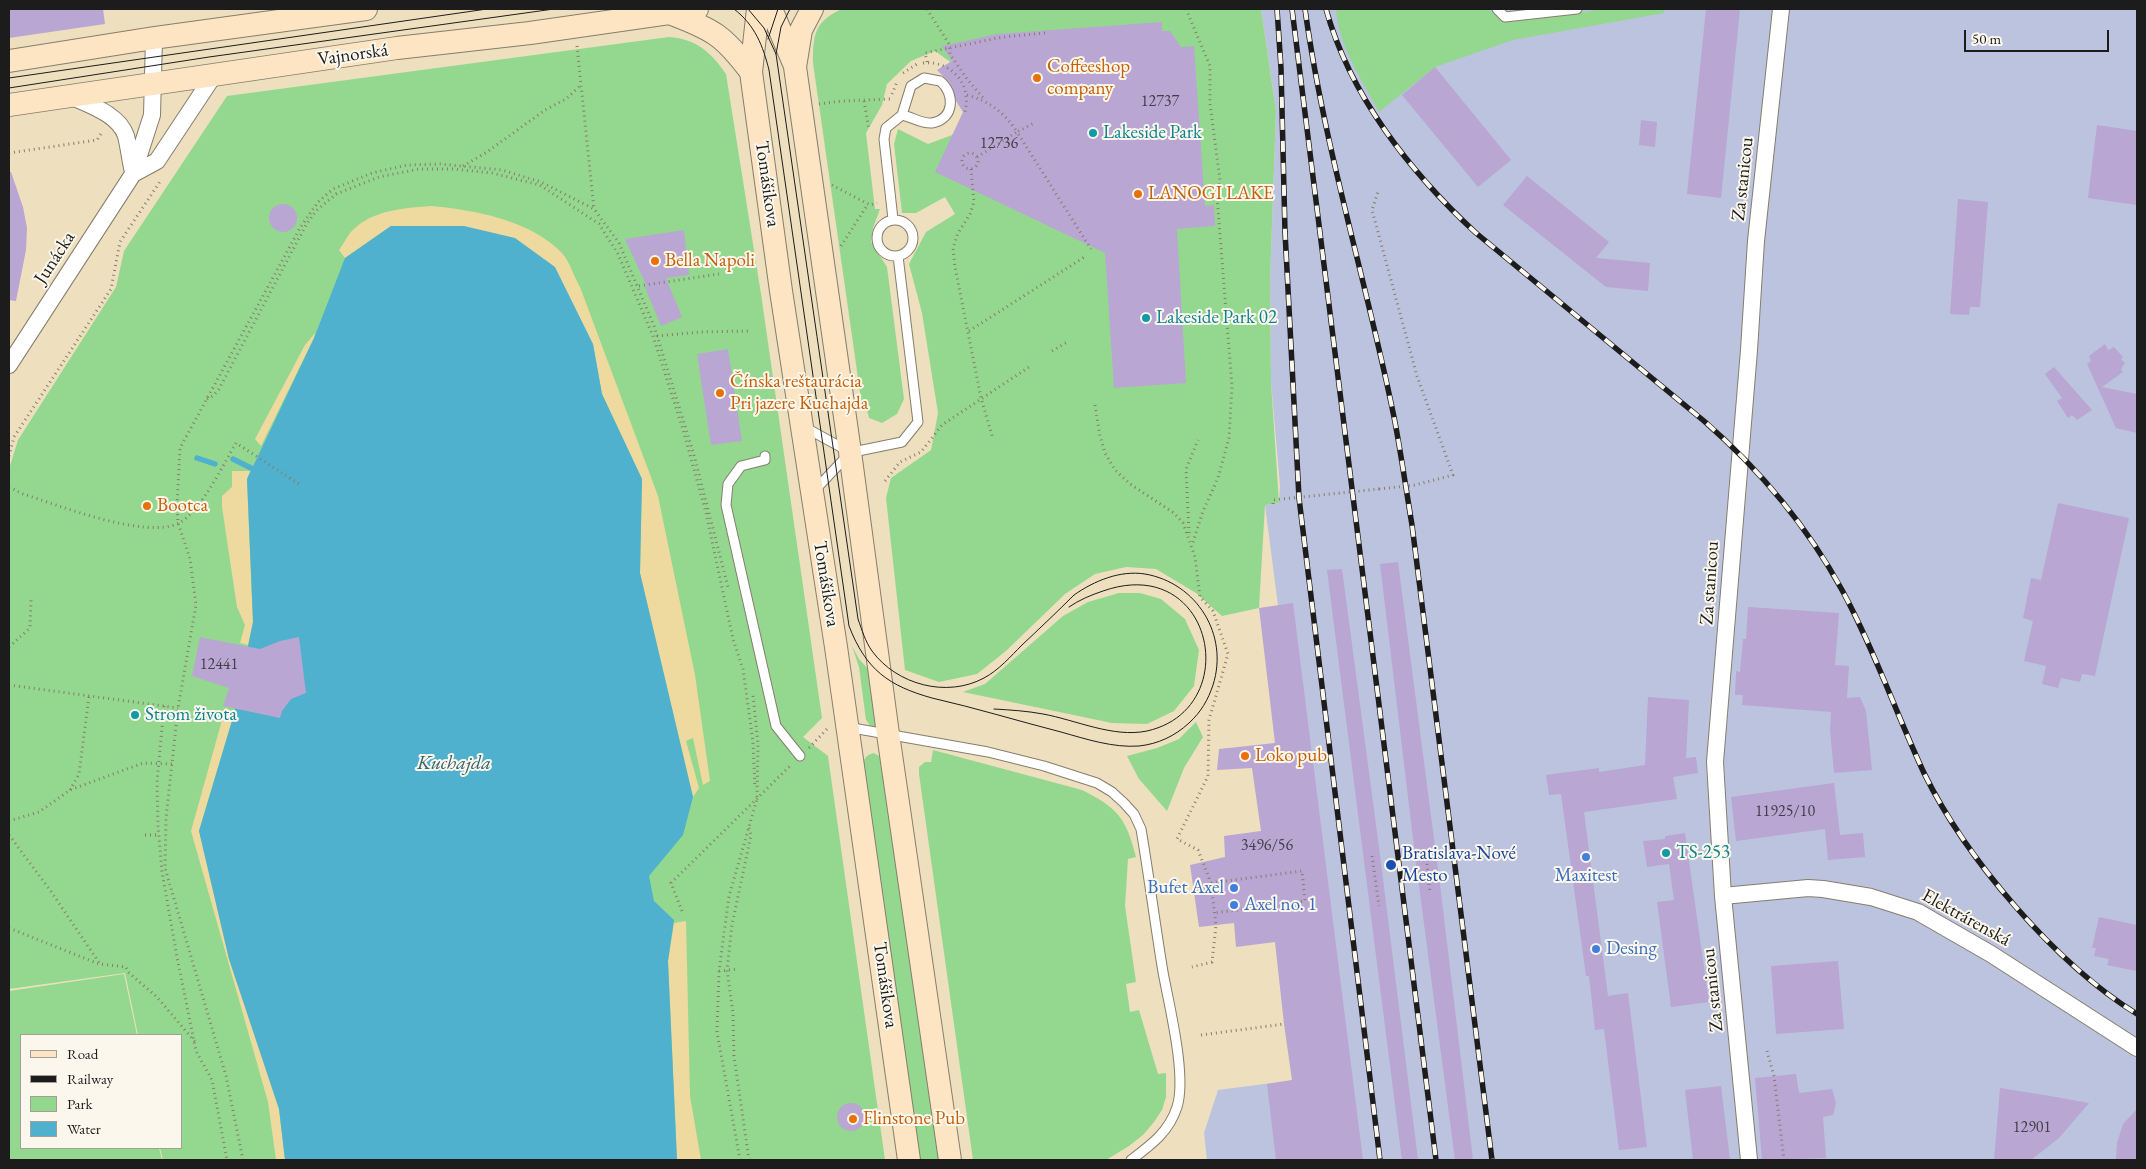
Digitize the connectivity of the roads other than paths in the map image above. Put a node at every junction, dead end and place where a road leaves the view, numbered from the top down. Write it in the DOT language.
graph roads {
  1 [pos="366,9"];
  2 [pos="697,9"];
  3 [pos="758,9"];
  4 [pos="769,9"];
  5 [pos="812,9"];
  6 [pos="1497,9"];
  7 [pos="1577,9"];
  8 [pos="1781,9"];
  9 [pos="1560,10"];
  10 [pos="326,12"];
  11 [pos="670,13"];
  12 [pos="154,38"];
  13 [pos="9,61"];
  14 [pos="796,67"];
  15 [pos="751,72"];
  16 [pos="214,75"];
  17 [pos="154,83"];
  18 [pos="70,96"];
  19 [pos="9,105"];
  20 [pos="902,115"];
  21 [pos="133,174"];
  22 [pos="894,219"];
  23 [pos="898,256"];
  24 [pos="9,364"];
  25 [pos="803,427"];
  26 [pos="850,452"];
  27 [pos="765,456"];
  28 [pos="812,493"];
  29 [pos="838,726"];
  30 [pos="888,734"];
  31 [pos="800,756"];
  32 [pos="1723,896"];
  33 [pos="2137,1048"];
  34 [pos="909,1160"];
  35 [pos="950,1160"];
  36 [pos="1130,1160"];
  37 [pos="1749,1160"];
  1 -- 10 [label="main road"];
  2 -- 11 [label="main road, Vajnorská"];
  3 -- 15 [label="main road, Tomášikova"];
  4 -- 14 [label="main road, Tomášikova"];
  5 -- 14 [label="main road, Tomášikova"];
  6 -- 9 [label="lane"];
  7 -- 9 [label="lane"];
  8 -- 32 [label="street, Za stanicou"];
  10 -- 12 [label="main road"];
  11 -- 15 [label="main road"];
  11 -- 16 [label="main road, Vajnorská"];
  12 -- 13 [label="main road"];
  12 -- 17 [label="street, Junácka"];
  14 -- 26 [label="main road, Tomášikova"];
  15 -- 25 [label="main road, Tomášikova"];
  16 -- 17 [label="main road, Vajnorská"];
  16 -- 21 [label="street, Junácka"];
  17 -- 18 [label="main road, Vajnorská"];
  17 -- 21 [label="street, Junácka"];
  18 -- 19 [label="main road, Vajnorská"];
  18 -- 21 [label="street"];
  20 -- 20 [label="lane"];
  20 -- 22 [label="lane"];
  21 -- 24 [label="street, Junácka"];
  22 -- 23 [label="lane"];
  22 -- 23 [label="lane"];
  23 -- 26 [label="lane"];
  25 -- 26 [label="lane"];
  25 -- 28 [label="main road, Tomášikova"];
  26 -- 28 [label="lane"];
  26 -- 30 [label="main road, Tomášikova"];
  27 -- 31 [label="lane"];
  28 -- 29 [label="main road, Tomášikova"];
  29 -- 30 [label="lane"];
  29 -- 34 [label="main road, Tomášikova"];
  30 -- 35 [label="main road, Tomášikova"];
  30 -- 36 [label="lane"];
  32 -- 33 [label="street, Elektrárenská"];
  32 -- 37 [label="street, Za stanicou"];
}
